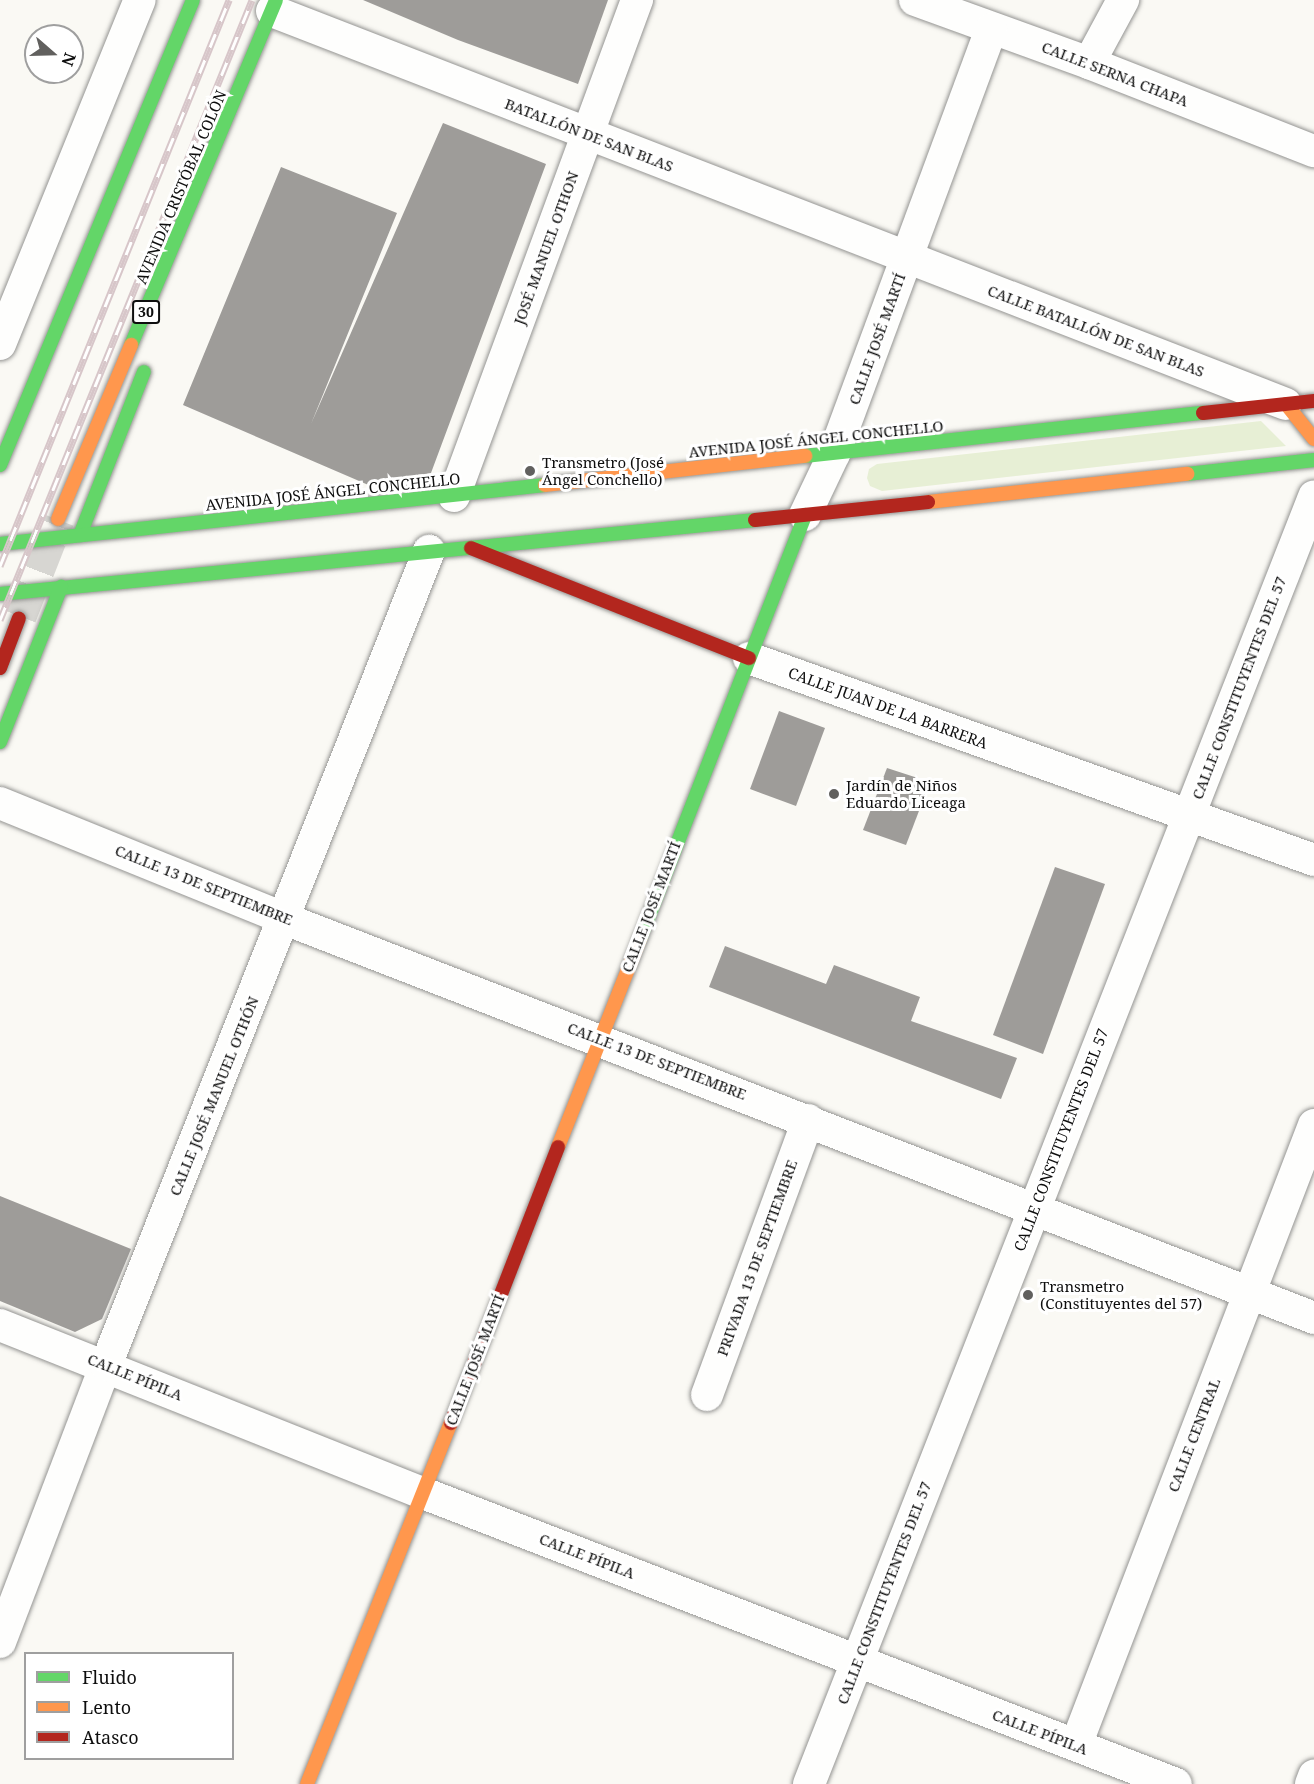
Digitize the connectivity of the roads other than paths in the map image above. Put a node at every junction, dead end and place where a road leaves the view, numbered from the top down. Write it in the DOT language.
graph roads {
  1 [pos="140,0"];
  2 [pos="193,0"];
  3 [pos="638,0"];
  4 [pos="915,0"];
  5 [pos="1123,0"];
  6 [pos="272,10"];
  7 [pos="991,29"];
  8 [pos="266,61"];
  9 [pos="1089,63"];
  10 [pos="588,135"];
  11 [pos="1314,151"];
  12 [pos="907,258"];
  13 [pos="0,344"];
  14 [pos="150,358"];
  15 [pos="1300,403"];
  16 [pos="1314,439"];
  17 [pos="834,454"];
  18 [pos="1314,460"];
  19 [pos="0,465"];
  20 [pos="454,496"];
  21 [pos="1314,496"];
  22 [pos="805,514"];
  23 [pos="58,519"];
  24 [pos="80,535"];
  25 [pos="0,544"];
  26 [pos="466,546"];
  27 [pos="429,550"];
  28 [pos="61,587"];
  29 [pos="0,594"];
  30 [pos="19,618"];
  31 [pos="749,658"];
  32 [pos="0,668"];
  33 [pos="0,742"];
  34 [pos="0,803"];
  35 [pos="1188,816"];
  36 [pos="1314,861"];
  37 [pos="285,918"];
  38 [pos="600,1039"];
  39 [pos="808,1120"];
  40 [pos="1314,1125"];
  41 [pos="1034,1209"];
  42 [pos="1248,1293"];
  43 [pos="1314,1318"];
  44 [pos="0,1325"];
  45 [pos="106,1365"];
  46 [pos="707,1395"];
  47 [pos="423,1493"];
  48 [pos="0,1642"];
  49 [pos="857,1661"];
  50 [pos="1076,1745"];
  51 [pos="1314,1776"];
  52 [pos="307,1784"];
  53 [pos="809,1784"];
  54 [pos="1176,1784"];
  55 [pos="1311,1784"];
  1 -- 13 [label="street"];
  2 -- 19 [label="main road"];
  3 -- 10 [label="street, JOSÉ MANUEL OTHON"];
  4 -- 7 [label="street, CALLE SERNA CHAPA"];
  5 -- 9 [label="street"];
  6 -- 8 [label="main road"];
  6 -- 10 [label="street, BATALLÓN DE SAN BLAS"];
  6 -- 23 [label="main road, AVENIDA CRISTÓBAL COLÓN / 30"];
  7 -- 9 [label="street, CALLE SERNA CHAPA"];
  7 -- 12 [label="street, CALLE JOSÉ MARTÍ"];
  9 -- 11 [label="street, CALLE SERNA CHAPA"];
  10 -- 12 [label="street, BATALLÓN DE SAN BLAS"];
  10 -- 20 [label="street, JOSÉ MANUEL OTHON"];
  12 -- 15 [label="street, CALLE BATALLÓN DE SAN BLAS"];
  12 -- 17 [label="street, CALLE JOSÉ MARTÍ"];
  14 -- 24 [label="main road"];
  15 -- 16 [label="main road"];
  15 -- 17 [label="main road, AVENIDA JOSÉ ÁNGEL CONCHELLO"];
  17 -- 20 [label="main road, AVENIDA JOSÉ ÁNGEL CONCHELLO"];
  17 -- 22 [label="street, CALLE JOSÉ MARTÍ"];
  18 -- 22 [label="main road"];
  20 -- 24 [label="main road, AVENIDA JOSÉ ÁNGEL CONCHELLO"];
  21 -- 35 [label="street, CALLE CONSTITUYENTES DEL 57"];
  22 -- 26 [label="main road"];
  22 -- 31 [label="main road, CALLE JOSÉ MARTÍ"];
  24 -- 25 [label="main road, AVENIDA JOSÉ ÁNGEL CONCHELLO"];
  26 -- 27 [label="main road"];
  26 -- 31 [label="main road, CALLE JUAN DE LA BARRERA"];
  27 -- 28 [label="main road"];
  27 -- 37 [label="street, CALLE JOSÉ MANUEL OTHÓN"];
  28 -- 29 [label="main road"];
  28 -- 33 [label="main road"];
  30 -- 32 [label="main road"];
  31 -- 35 [label="street, CALLE JUAN DE LA BARRERA"];
  31 -- 38 [label="main road, CALLE JOSÉ MARTÍ"];
  34 -- 37 [label="street, CALLE 13 DE SEPTIEMBRE"];
  35 -- 36 [label="street, CALLE JUAN DE LA BARRERA"];
  35 -- 41 [label="street, CALLE CONSTITUYENTES DEL 57"];
  37 -- 38 [label="street, CALLE 13 DE SEPTIEMBRE"];
  37 -- 45 [label="street, CALLE JOSÉ MANUEL OTHÓN"];
  38 -- 39 [label="street, CALLE 13 DE SEPTIEMBRE"];
  38 -- 47 [label="main road, CALLE JOSÉ MARTÍ"];
  39 -- 41 [label="street, CALLE 13 DE SEPTIEMBRE"];
  39 -- 46 [label="street, PRIVADA 13 DE SEPTIEMBRE"];
  40 -- 42 [label="street, CALLE CENTRAL"];
  41 -- 42 [label="street, CALLE 13 DE SEPTIEMBRE"];
  41 -- 49 [label="street, CALLE CONSTITUYENTES DEL 57"];
  42 -- 43 [label="street, CALLE 13 DE SEPTIEMBRE"];
  42 -- 50 [label="street, CALLE CENTRAL"];
  44 -- 45 [label="street, CALLE PÍPILA"];
  45 -- 47 [label="street, CALLE PÍPILA"];
  45 -- 48 [label="street, CALLE JOSÉ MANUEL OTHÓN"];
  47 -- 49 [label="street, CALLE PÍPILA"];
  47 -- 52 [label="main road, CALLE JOSÉ MARTÍ"];
  49 -- 50 [label="street, CALLE PÍPILA"];
  49 -- 53 [label="street, CALLE CONSTITUYENTES DEL 57"];
  50 -- 54 [label="street, CALLE PÍPILA"];
  51 -- 55 [label="street"];
}
